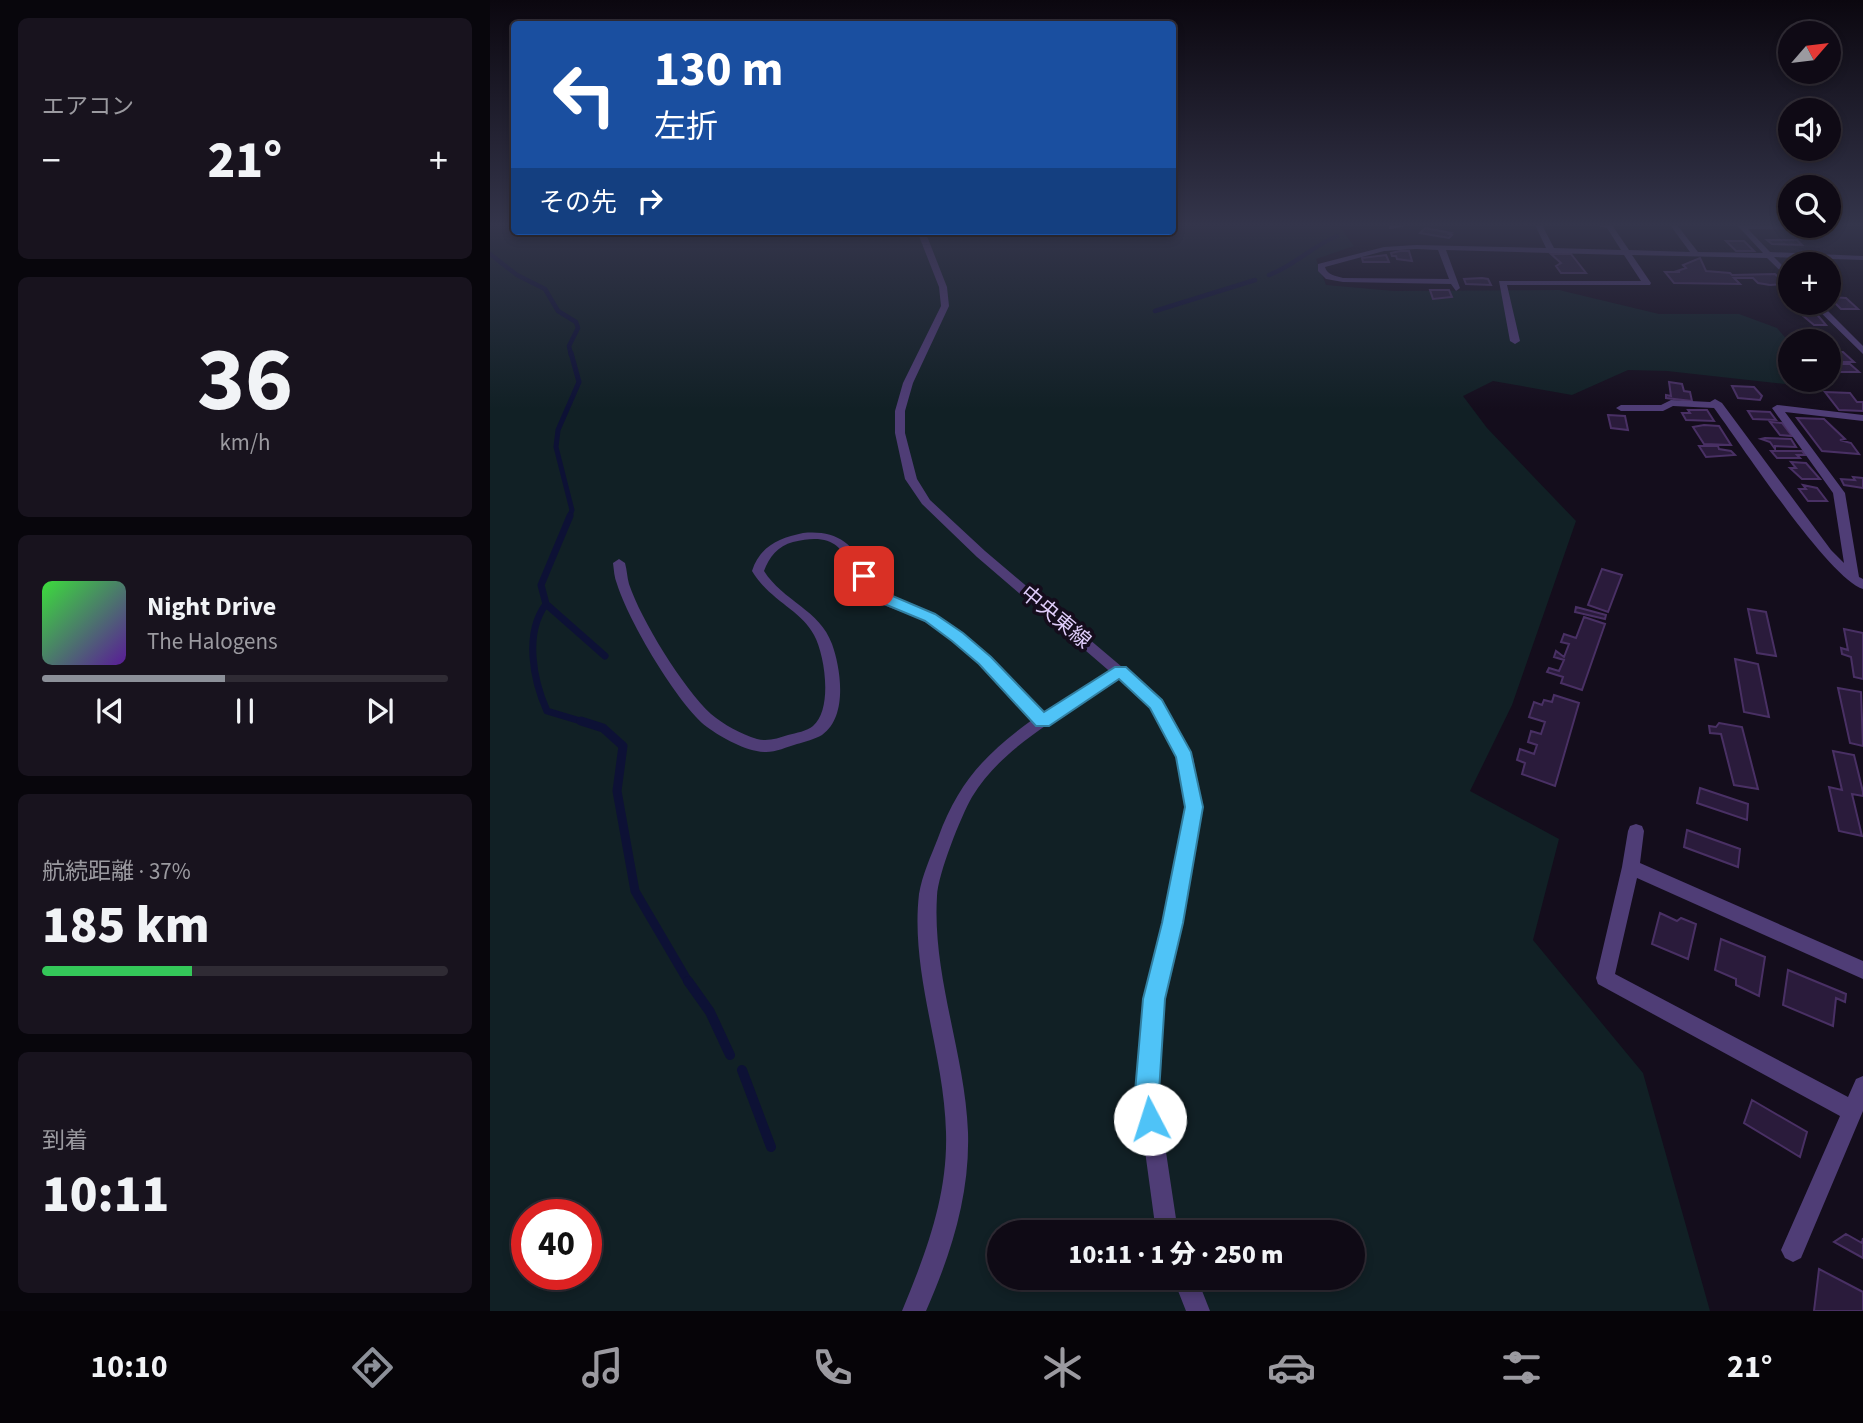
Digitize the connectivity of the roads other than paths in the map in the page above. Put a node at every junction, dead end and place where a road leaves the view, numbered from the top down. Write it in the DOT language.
graph roads {
  1 [pos="943,286"];
  2 [pos="1503,286"];
  3 [pos="1827,315"];
  4 [pos="1515,341"];
  5 [pos="1862,349"];
  6 [pos="1641,398"];
  7 [pos="1670,404"];
  8 [pos="1621,408"];
  9 [pos="1863,418"];
  10 [pos="1815,460"];
  11 [pos="1832,460"];
  12 [pos="620,564"];
  13 [pos="1858,582"];
  14 [pos="1121,671"];
  15 [pos="1042,721"];
  16 [pos="1636,831"];
  17 [pos="1631,867"];
  18 [pos="1863,970"];
  19 [pos="1863,1086"];
  20 [pos="1852,1111"];
  21 [pos="1165,1220"];
  22 [pos="1793,1250"];
  23 [pos="1190,1290"];
  24 [pos="914,1311"];
  25 [pos="1198,1311"];
  1 -- 14 [label="street, 中央東線"];
  2 -- 4 [label="street"];
  3 -- 5 [label="street"];
  6 -- 7 [label="street"];
  7 -- 8 [label="street"];
  7 -- 13 [label="street"];
  9 -- 10 [label="street"];
  10 -- 11 [label="street"];
  10 -- 13 [label="street"];
  12 -- 15 [label="street"];
  14 -- 15 [label="street"];
  14 -- 21 [label="street, 中央東線"];
  15 -- 24 [label="street"];
  16 -- 17 [label="street"];
  17 -- 18 [label="street"];
  17 -- 20 [label="street"];
  19 -- 20 [label="street"];
  20 -- 22 [label="street"];
  23 -- 25 [label="street"];
}
